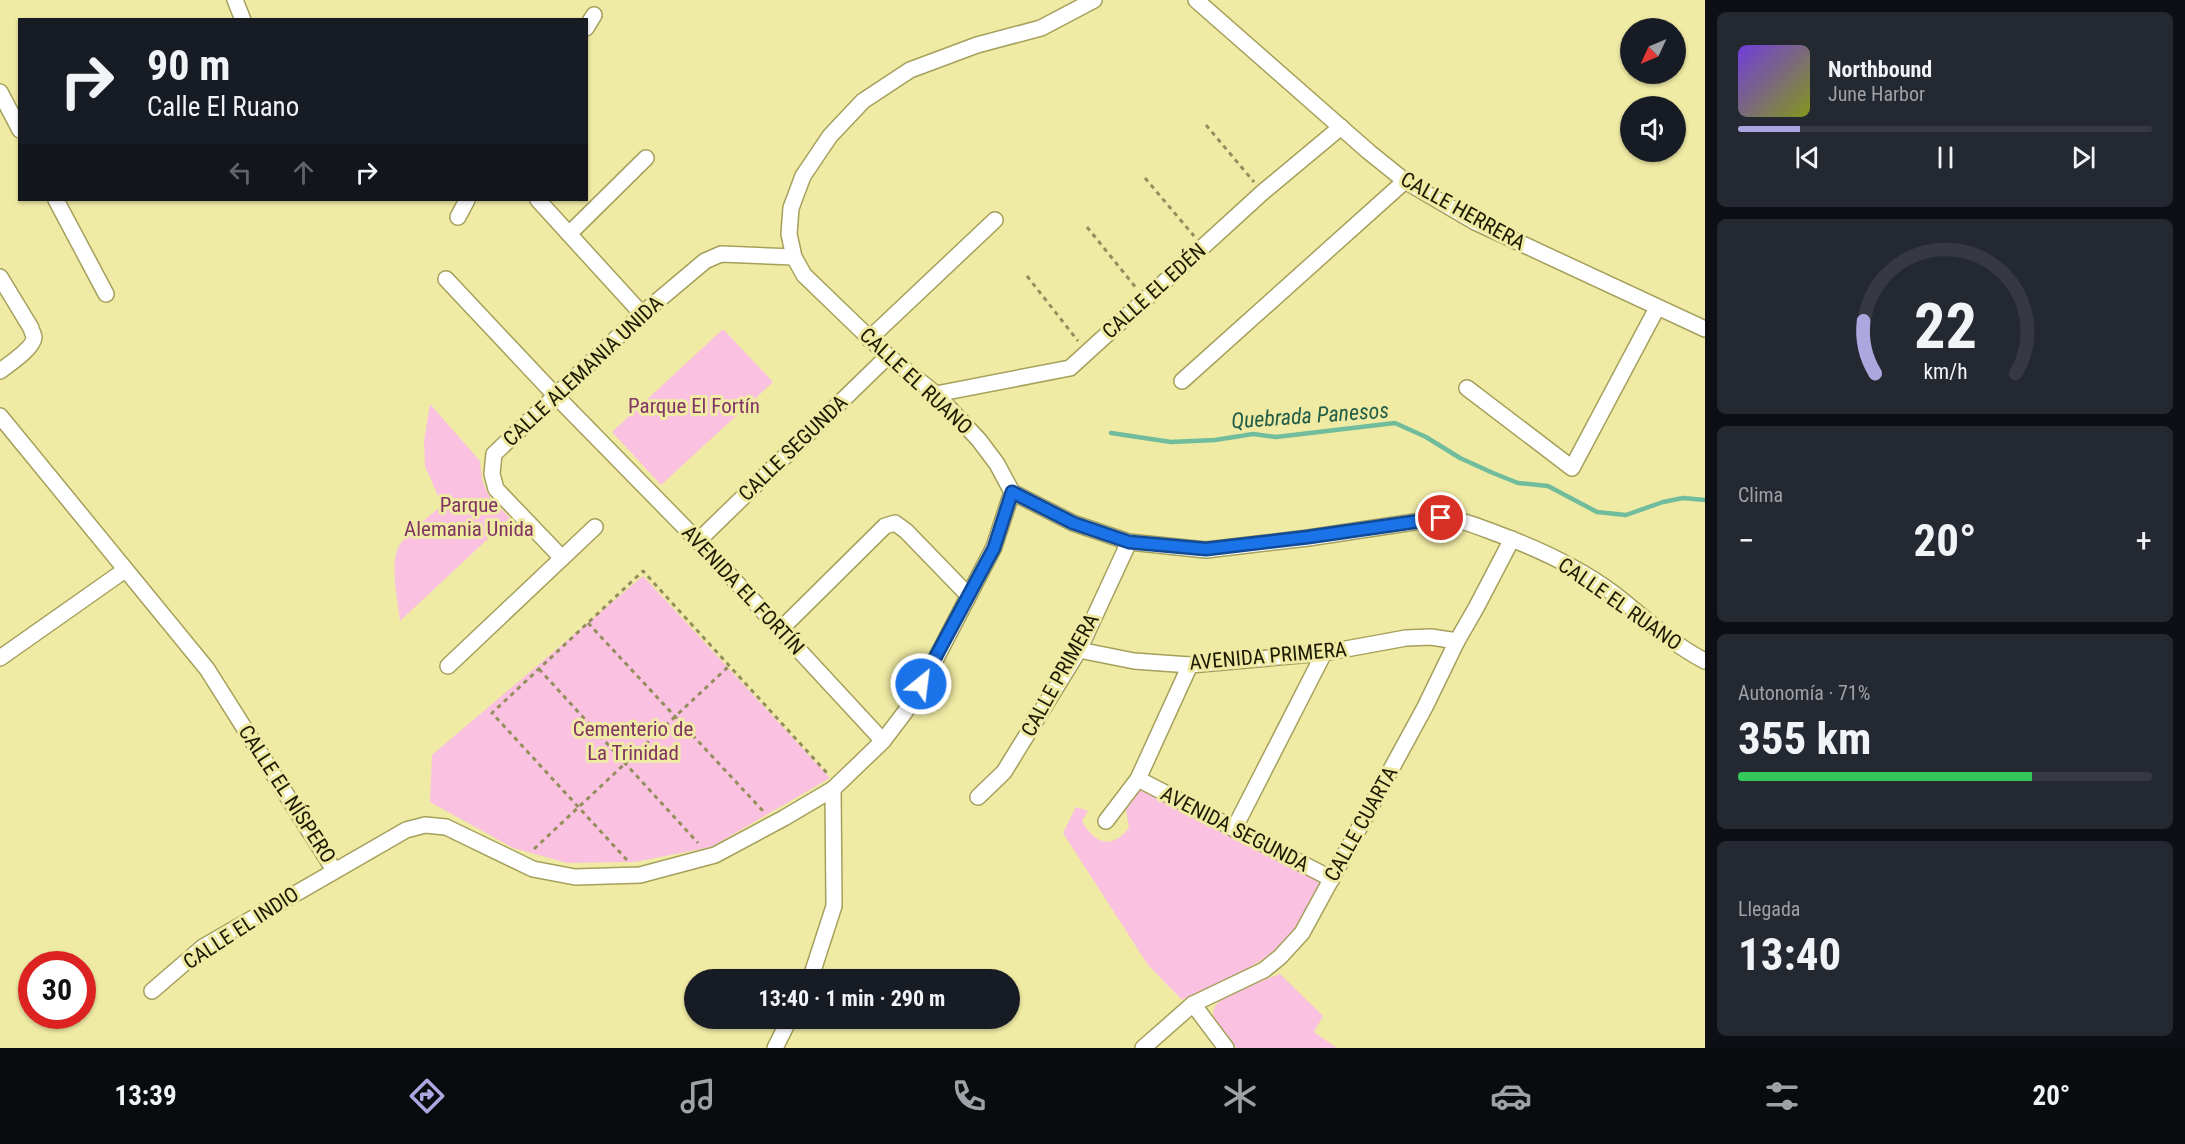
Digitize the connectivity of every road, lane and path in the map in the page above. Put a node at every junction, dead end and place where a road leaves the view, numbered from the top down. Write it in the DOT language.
graph roads {
  1 [pos="235,0"];
  2 [pos="1093,0"];
  3 [pos="1196,0"];
  4 [pos="242,18"];
  5 [pos="0,92"];
  6 [pos="1206,125"];
  7 [pos="18,126"];
  8 [pos="1341,127"];
  9 [pos="646,158"];
  10 [pos="1145,178"];
  11 [pos="1405,181"];
  12 [pos="1263,192"];
  13 [pos="57,201"];
  14 [pos="466,201"];
  15 [pos="539,201"];
  16 [pos="458,217"];
  17 [pos="995,220"];
  18 [pos="1087,227"];
  19 [pos="569,234"];
  20 [pos="1203,247"];
  21 [pos="794,257"];
  22 [pos="1027,276"];
  23 [pos="0,277"];
  24 [pos="446,279"];
  25 [pos="106,294"];
  26 [pos="1146,300"];
  27 [pos="1657,308"];
  28 [pos="642,314"];
  29 [pos="1705,329"];
  30 [pos="869,339"];
  31 [pos="1086,352"];
  32 [pos="888,356"];
  33 [pos="0,371"];
  34 [pos="1182,381"];
  35 [pos="1467,388"];
  36 [pos="936,394"];
  37 [pos="555,395"];
  38 [pos="3,426"];
  39 [pos="1012,492"];
  40 [pos="596,527"];
  41 [pos="1512,539"];
  42 [pos="698,541"];
  43 [pos="1129,542"];
  44 [pos="562,558"];
  45 [pos="125,570"];
  46 [pos="969,595"];
  47 [pos="588,622"];
  48 [pos="781,629"];
  49 [pos="1456,641"];
  50 [pos="1079,650"];
  51 [pos="1324,653"];
  52 [pos="0,658"];
  53 [pos="1705,661"];
  54 [pos="1190,665"];
  55 [pos="447,666"];
  56 [pos="729,666"];
  57 [pos="539,669"];
  58 [pos="675,717"];
  59 [pos="883,741"];
  60 [pos="626,764"];
  61 [pos="1138,779"];
  62 [pos="835,786"];
  63 [pos="978,797"];
  64 [pos="580,808"];
  65 [pos="765,813"];
  66 [pos="1106,821"];
  67 [pos="1234,829"];
  68 [pos="700,845"];
  69 [pos="534,849"];
  70 [pos="334,870"];
  71 [pos="640,875"];
  72 [pos="1332,879"];
  73 [pos="814,969"];
  74 [pos="152,991"];
  75 [pos="1193,1004"];
  76 [pos="784,1029"];
  77 [pos="774,1048"];
  78 [pos="1143,1048"];
  79 [pos="1226,1048"];
  1 -- 4 [label="street"];
  2 -- 21 [label="street, CALLE EL RUANO"];
  3 -- 8 [label="street, CALLE HERRERA"];
  5 -- 7 [label="street"];
  6 -- 12 [label="path"];
  8 -- 11 [label="street, CALLE HERRERA"];
  8 -- 12 [label="street, CALLE EL EDÉN"];
  9 -- 19 [label="street"];
  10 -- 20 [label="path"];
  11 -- 27 [label="street, CALLE HERRERA"];
  11 -- 34 [label="street"];
  12 -- 20 [label="street, CALLE EL EDÉN"];
  13 -- 25 [label="street"];
  14 -- 16 [label="street"];
  15 -- 19 [label="street"];
  17 -- 30 [label="street"];
  18 -- 26 [label="path"];
  19 -- 28 [label="street"];
  20 -- 26 [label="street, CALLE EL EDÉN"];
  21 -- 28 [label="street, CALLE ALEMANIA UNIDA"];
  21 -- 30 [label="street, CALLE EL RUANO"];
  22 -- 31 [label="path"];
  23 -- 33 [label="street"];
  24 -- 37 [label="street"];
  26 -- 31 [label="street, CALLE EL EDÉN"];
  27 -- 29 [label="street, CALLE HERRERA"];
  27 -- 35 [label="street"];
  28 -- 37 [label="street, CALLE ALEMANIA UNIDA"];
  30 -- 32 [label="street, CALLE EL RUANO"];
  31 -- 36 [label="street, CALLE EL EDÉN"];
  32 -- 36 [label="street, CALLE EL RUANO"];
  32 -- 42 [label="street, CALLE SEGUNDA"];
  36 -- 39 [label="street, CALLE EL RUANO"];
  37 -- 42 [label="street, AVENIDA EL FORTÍN"];
  37 -- 44 [label="street, CALLE ALEMANIA UNIDA"];
  38 -- 45 [label="street, CALLE EL NÍSPERO"];
  39 -- 43 [label="street, CALLE EL RUANO"];
  39 -- 46 [label="street, CALLE EL NÍSPERO"];
  40 -- 44 [label="street"];
  41 -- 43 [label="street, CALLE EL RUANO"];
  41 -- 49 [label="street, CALLE CUARTA"];
  41 -- 53 [label="street, CALLE EL RUANO"];
  42 -- 48 [label="street, AVENIDA EL FORTÍN"];
  43 -- 50 [label="street, CALLE PRIMERA"];
  44 -- 55 [label="street"];
  45 -- 52 [label="street"];
  45 -- 70 [label="street, CALLE EL NÍSPERO"];
  46 -- 48 [label="street"];
  46 -- 59 [label="street, CALLE EL NÍSPERO"];
  47 -- 56 [label="path"];
  47 -- 57 [label="path"];
  47 -- 58 [label="path"];
  48 -- 59 [label="street, AVENIDA EL FORTÍN"];
  49 -- 51 [label="street, AVENIDA PRIMERA"];
  49 -- 72 [label="street, CALLE CUARTA"];
  50 -- 54 [label="street, AVENIDA PRIMERA"];
  50 -- 63 [label="street, CALLE PRIMERA"];
  51 -- 54 [label="street, AVENIDA PRIMERA"];
  51 -- 67 [label="street"];
  54 -- 61 [label="street"];
  56 -- 58 [label="path"];
  56 -- 62 [label="path"];
  57 -- 60 [label="path"];
  57 -- 64 [label="path"];
  58 -- 60 [label="path"];
  58 -- 65 [label="path"];
  59 -- 62 [label="street, CALLE EL NÍSPERO"];
  60 -- 64 [label="path"];
  60 -- 68 [label="path"];
  61 -- 66 [label="street"];
  61 -- 67 [label="street, AVENIDA SEGUNDA"];
  62 -- 71 [label="street, CALLE EL NÍSPERO"];
  62 -- 73 [label="street"];
  64 -- 69 [label="path"];
  64 -- 71 [label="path"];
  67 -- 72 [label="street, AVENIDA SEGUNDA"];
  70 -- 71 [label="street, CALLE EL NÍSPERO"];
  70 -- 74 [label="street, CALLE EL INDIO"];
  72 -- 75 [label="street, CALLE CUARTA"];
  75 -- 78 [label="street, CALLE CUARTA"];
  75 -- 79 [label="street"];
  76 -- 77 [label="street"];
}
